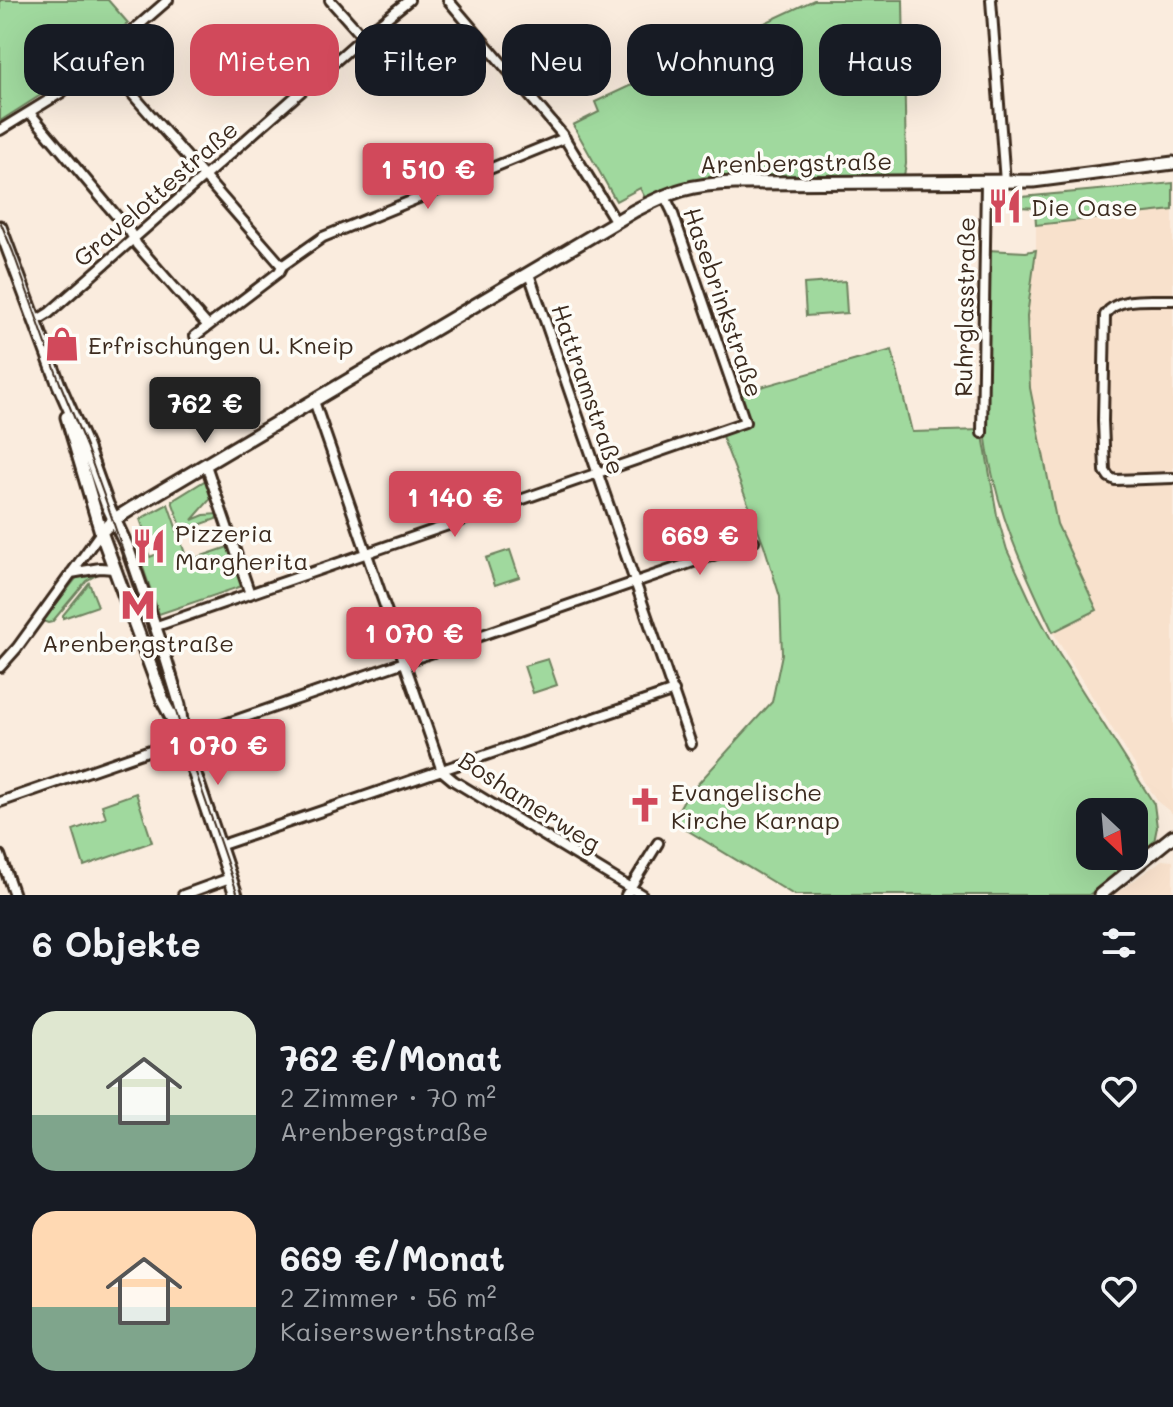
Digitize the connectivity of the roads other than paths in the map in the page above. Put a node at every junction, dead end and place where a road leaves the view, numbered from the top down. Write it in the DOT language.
graph roads {
  1 [pos="168,0"];
  2 [pos="330,0"];
  3 [pos="409,0"];
  4 [pos="448,0"];
  5 [pos="991,0"];
  6 [pos="140,24"];
  7 [pos="379,24"];
  8 [pos="355,28"];
  9 [pos="355,44"];
  10 [pos="56,96"];
  11 [pos="134,96"];
  12 [pos="30,113"];
  13 [pos="0,130"];
  14 [pos="565,138"];
  15 [pos="1173,163"];
  16 [pos="204,177"];
  17 [pos="986,182"];
  18 [pos="1005,182"];
  19 [pos="664,195"];
  20 [pos="616,222"];
  21 [pos="0,227"];
  22 [pos="133,238"];
  23 [pos="282,266"];
  24 [pos="529,274"];
  25 [pos="1173,300"];
  26 [pos="36,321"];
  27 [pos="208,326"];
  28 [pos="195,336"];
  29 [pos="59,385"];
  30 [pos="314,401"];
  31 [pos="982,433"];
  32 [pos="206,465"];
  33 [pos="597,474"];
  34 [pos="1173,478"];
  35 [pos="115,519"];
  36 [pos="101,532"];
  37 [pos="754,541"];
  38 [pos="367,553"];
  39 [pos="114,569"];
  40 [pos="71,573"];
  41 [pos="636,583"];
  42 [pos="250,594"];
  43 [pos="154,627"];
  44 [pos="404,661"];
  45 [pos="0,667"];
  46 [pos="674,691"];
  47 [pos="183,739"];
  48 [pos="691,744"];
  49 [pos="442,771"];
  50 [pos="0,802"];
  51 [pos="1173,836"];
  52 [pos="658,843"];
  53 [pos="219,846"];
  54 [pos="0,855"];
  55 [pos="230,878"];
  56 [pos="628,892"];
  57 [pos="14,895"];
  58 [pos="183,895"];
  59 [pos="236,895"];
  60 [pos="642,895"];
  61 [pos="1100,895"];
  1 -- 6 [label="street"];
  2 -- 8 [label="street"];
  3 -- 7 [label="street, Gravelottestraße"];
  4 -- 14 [label="street"];
  5 -- 18 [label="street"];
  9 -- 16 [label="street, Gravelottestraße"];
  10 -- 12 [label="street"];
  11 -- 16 [label="street"];
  12 -- 13 [label="street"];
  12 -- 22 [label="street"];
  14 -- 20 [label="street"];
  14 -- 23 [label="street"];
  15 -- 18 [label="main road, Arenbergstraße"];
  16 -- 22 [label="street, Gravelottestraße"];
  16 -- 23 [label="street"];
  17 -- 18 [label="main road, Arenbergstraße"];
  17 -- 19 [label="main road, Arenbergstraße"];
  17 -- 31 [label="street, Ruhrglasstraße"];
  19 -- 20 [label="main road, Arenbergstraße"];
  19 -- 33 [label="street, Hasebrinkstraße"];
  20 -- 24 [label="main road, Arenbergstraße"];
  21 -- 26 [label="main road"];
  22 -- 26 [label="street, Gravelottestraße"];
  22 -- 27 [label="street"];
  23 -- 27 [label="street"];
  24 -- 30 [label="main road, Arenbergstraße"];
  24 -- 33 [label="street, Hattramstraße"];
  25 -- 34 [label="street"];
  26 -- 29 [label="main road"];
  27 -- 28 [label="street"];
  29 -- 35 [label="main road"];
  29 -- 36 [label="main road"];
  30 -- 32 [label="main road, Arenbergstraße"];
  30 -- 38 [label="street, Boshamerweg"];
  32 -- 35 [label="main road, Arenbergstraße"];
  32 -- 42 [label="street"];
  33 -- 38 [label="street"];
  33 -- 41 [label="street, Hattramstraße"];
  35 -- 36 [label="main road, Arenbergstraße"];
  35 -- 43 [label="main road"];
  36 -- 39 [label="main road"];
  36 -- 40 [label="street"];
  37 -- 41 [label="street"];
  38 -- 42 [label="street"];
  38 -- 44 [label="street, Boshamerweg"];
  39 -- 40 [label="street"];
  39 -- 47 [label="main road"];
  40 -- 45 [label="street"];
  41 -- 44 [label="street"];
  41 -- 46 [label="street, Hattramstraße"];
  42 -- 43 [label="street"];
  43 -- 47 [label="main road"];
  44 -- 47 [label="street"];
  44 -- 49 [label="street, Boshamerweg"];
  46 -- 48 [label="street, Hattramstraße"];
  46 -- 49 [label="street"];
  47 -- 50 [label="street"];
  47 -- 53 [label="main road"];
  49 -- 53 [label="street"];
  49 -- 56 [label="street, Boshamerweg"];
  51 -- 61 [label="main road"];
  52 -- 56 [label="street"];
  53 -- 55 [label="main road"];
  54 -- 57 [label="street"];
  55 -- 58 [label="street"];
  55 -- 59 [label="main road"];
  56 -- 60 [label="street, Boshamerweg"];
}
